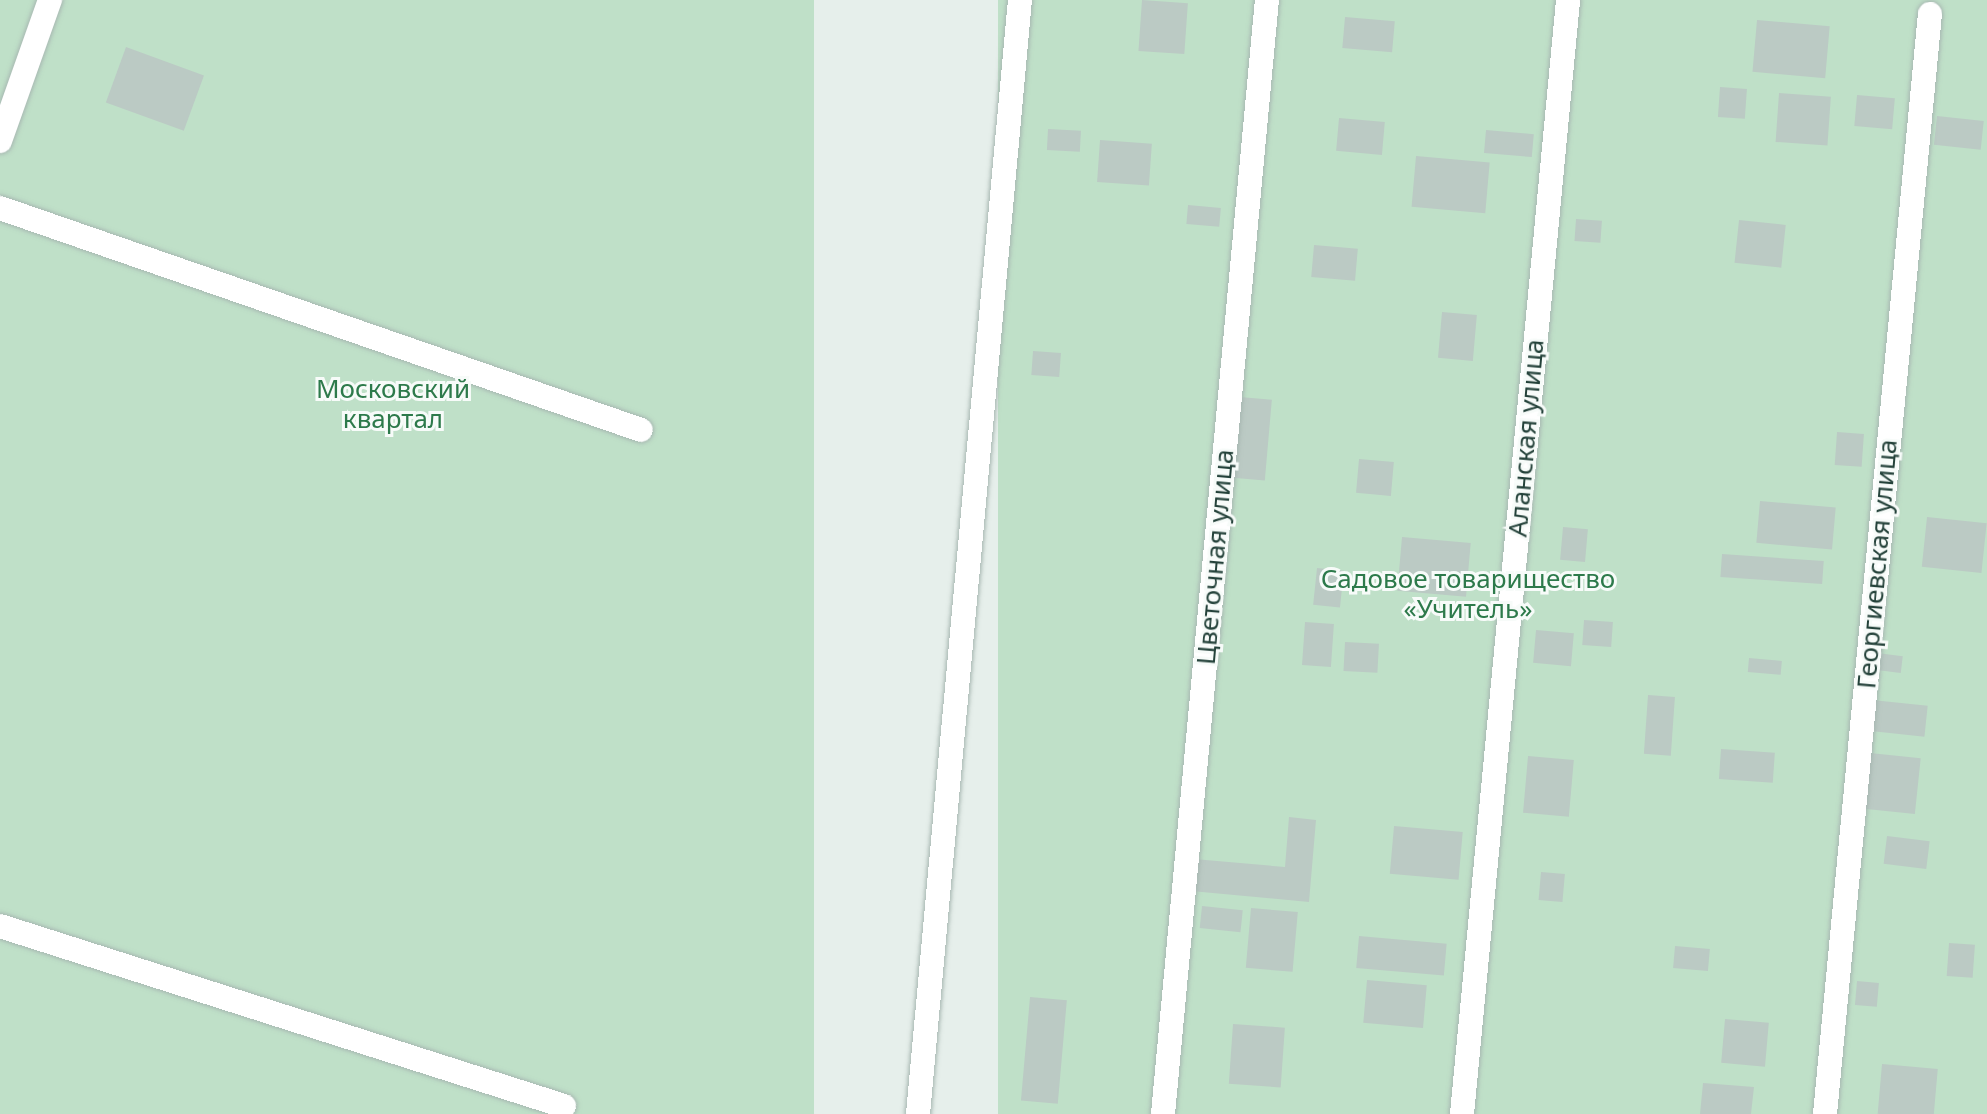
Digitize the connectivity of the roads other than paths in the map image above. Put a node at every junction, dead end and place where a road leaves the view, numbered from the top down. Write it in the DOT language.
graph roads {
  1 [pos="50,0"];
  2 [pos="1020,0"];
  3 [pos="1267,0"];
  4 [pos="1568,0"];
  5 [pos="1930,14"];
  6 [pos="0,141"];
  7 [pos="0,208"];
  8 [pos="641,430"];
  9 [pos="0,926"];
  10 [pos="564,1106"];
  11 [pos="918,1114"];
  12 [pos="1163,1114"];
  13 [pos="1462,1114"];
  14 [pos="1825,1114"];
  1 -- 6 [label="street"];
  2 -- 11 [label="street"];
  3 -- 12 [label="street, Цветочная улица"];
  4 -- 13 [label="street, Аланская улица"];
  5 -- 14 [label="street, Георгиевская улица"];
  7 -- 8 [label="street"];
  9 -- 10 [label="street"];
}
